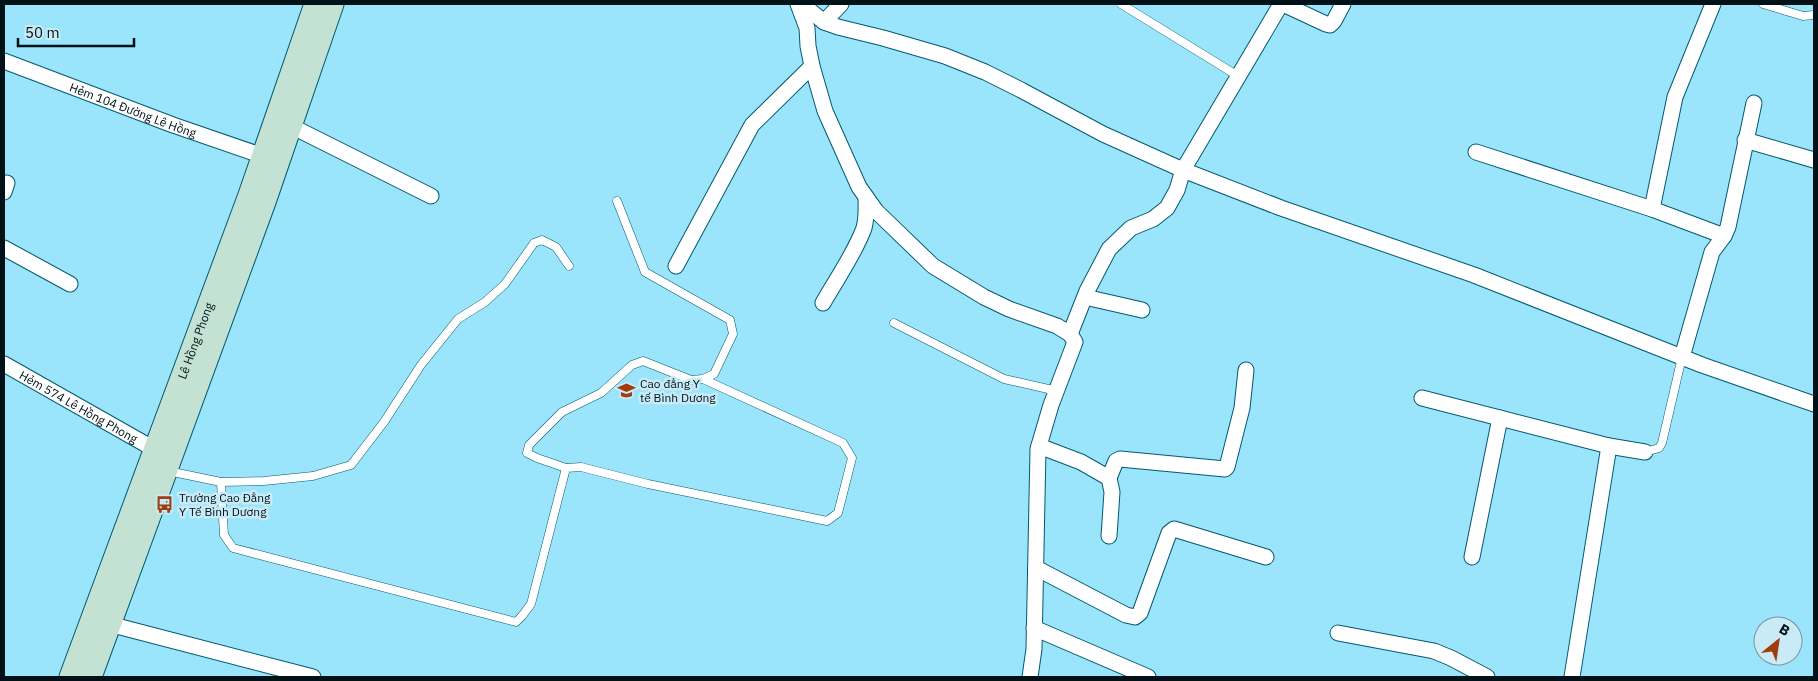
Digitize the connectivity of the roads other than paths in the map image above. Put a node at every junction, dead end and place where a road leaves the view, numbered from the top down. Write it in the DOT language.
graph roads {
  1 [pos="315,4"];
  2 [pos="333,4"];
  3 [pos="800,4"];
  4 [pos="841,4"];
  5 [pos="1121,4"];
  6 [pos="1282,4"];
  7 [pos="1343,4"];
  8 [pos="1713,4"];
  9 [pos="1763,4"];
  10 [pos="1814,15"];
  11 [pos="824,22"];
  12 [pos="4,61"];
  13 [pos="812,66"];
  14 [pos="1238,76"];
  15 [pos="1754,103"];
  16 [pos="291,126"];
  17 [pos="1745,140"];
  18 [pos="1476,152"];
  19 [pos="271,159"];
  20 [pos="1814,160"];
  21 [pos="1184,170"];
  22 [pos="431,196"];
  23 [pos="866,196"];
  24 [pos="617,201"];
  25 [pos="1652,209"];
  26 [pos="1724,236"];
  27 [pos="4,248"];
  28 [pos="569,266"];
  29 [pos="676,266"];
  30 [pos="70,284"];
  31 [pos="1084,297"];
  32 [pos="823,303"];
  33 [pos="1142,310"];
  34 [pos="894,323"];
  35 [pos="1070,334"];
  36 [pos="1682,357"];
  37 [pos="4,364"];
  38 [pos="1246,370"];
  39 [pos="702,379"];
  40 [pos="1056,391"];
  41 [pos="1422,398"];
  42 [pos="1814,404"];
  43 [pos="1500,418"];
  44 [pos="1039,446"];
  45 [pos="1608,446"];
  46 [pos="154,449"];
  47 [pos="1645,452"];
  48 [pos="566,468"];
  49 [pos="166,470"];
  50 [pos="1109,478"];
  51 [pos="221,482"];
  52 [pos="1108,536"];
  53 [pos="1266,557"];
  54 [pos="1472,557"];
  55 [pos="1036,568"];
  56 [pos="109,624"];
  57 [pos="1034,628"];
  58 [pos="1338,634"];
  59 [pos="70,677"];
  60 [pos="91,677"];
  61 [pos="313,677"];
  62 [pos="1030,677"];
  63 [pos="1148,677"];
  64 [pos="1487,677"];
  65 [pos="1572,677"];
  1 -- 19 [label="street, Lê Hồng Phong"];
  2 -- 16 [label="street, Lê Hồng Phong"];
  3 -- 11 [label="street"];
  3 -- 13 [label="street"];
  4 -- 11 [label="street"];
  5 -- 14 [label="lane"];
  6 -- 7 [label="street"];
  6 -- 14 [label="street"];
  8 -- 25 [label="street"];
  9 -- 10 [label="lane"];
  11 -- 21 [label="street"];
  12 -- 19 [label="street, Hẻm 104 Đường Lê Hồng"];
  13 -- 23 [label="street"];
  13 -- 29 [label="street"];
  14 -- 21 [label="street"];
  15 -- 17 [label="street"];
  16 -- 19 [label="street, Lê Hồng Phong"];
  16 -- 22 [label="street"];
  17 -- 20 [label="street"];
  17 -- 26 [label="street"];
  18 -- 25 [label="street"];
  19 -- 46 [label="street, Lê Hồng Phong"];
  19 -- 49 [label="street, Lê Hồng Phong"];
  21 -- 31 [label="street"];
  21 -- 36 [label="street"];
  23 -- 32 [label="street"];
  23 -- 35 [label="street"];
  24 -- 39 [label="lane"];
  25 -- 26 [label="street"];
  26 -- 36 [label="street"];
  27 -- 30 [label="street"];
  28 -- 51 [label="lane"];
  31 -- 33 [label="street"];
  31 -- 35 [label="street"];
  34 -- 40 [label="lane"];
  35 -- 40 [label="street"];
  36 -- 42 [label="street"];
  36 -- 47 [label="lane"];
  37 -- 46 [label="street, Hẻm 574 Lê Hồng Phong"];
  38 -- 50 [label="street"];
  39 -- 48 [label="lane"];
  39 -- 48 [label="lane"];
  40 -- 44 [label="street"];
  41 -- 43 [label="street"];
  43 -- 45 [label="street"];
  43 -- 54 [label="street"];
  44 -- 50 [label="street"];
  44 -- 55 [label="street"];
  45 -- 47 [label="street"];
  45 -- 65 [label="street"];
  46 -- 59 [label="street, Lê Hồng Phong"];
  48 -- 51 [label="lane"];
  49 -- 51 [label="lane"];
  49 -- 56 [label="street, Lê Hồng Phong"];
  50 -- 52 [label="street"];
  53 -- 55 [label="street"];
  55 -- 57 [label="street"];
  56 -- 60 [label="street, Lê Hồng Phong"];
  56 -- 61 [label="street"];
  57 -- 62 [label="street"];
  57 -- 63 [label="street"];
  58 -- 64 [label="street"];
}
